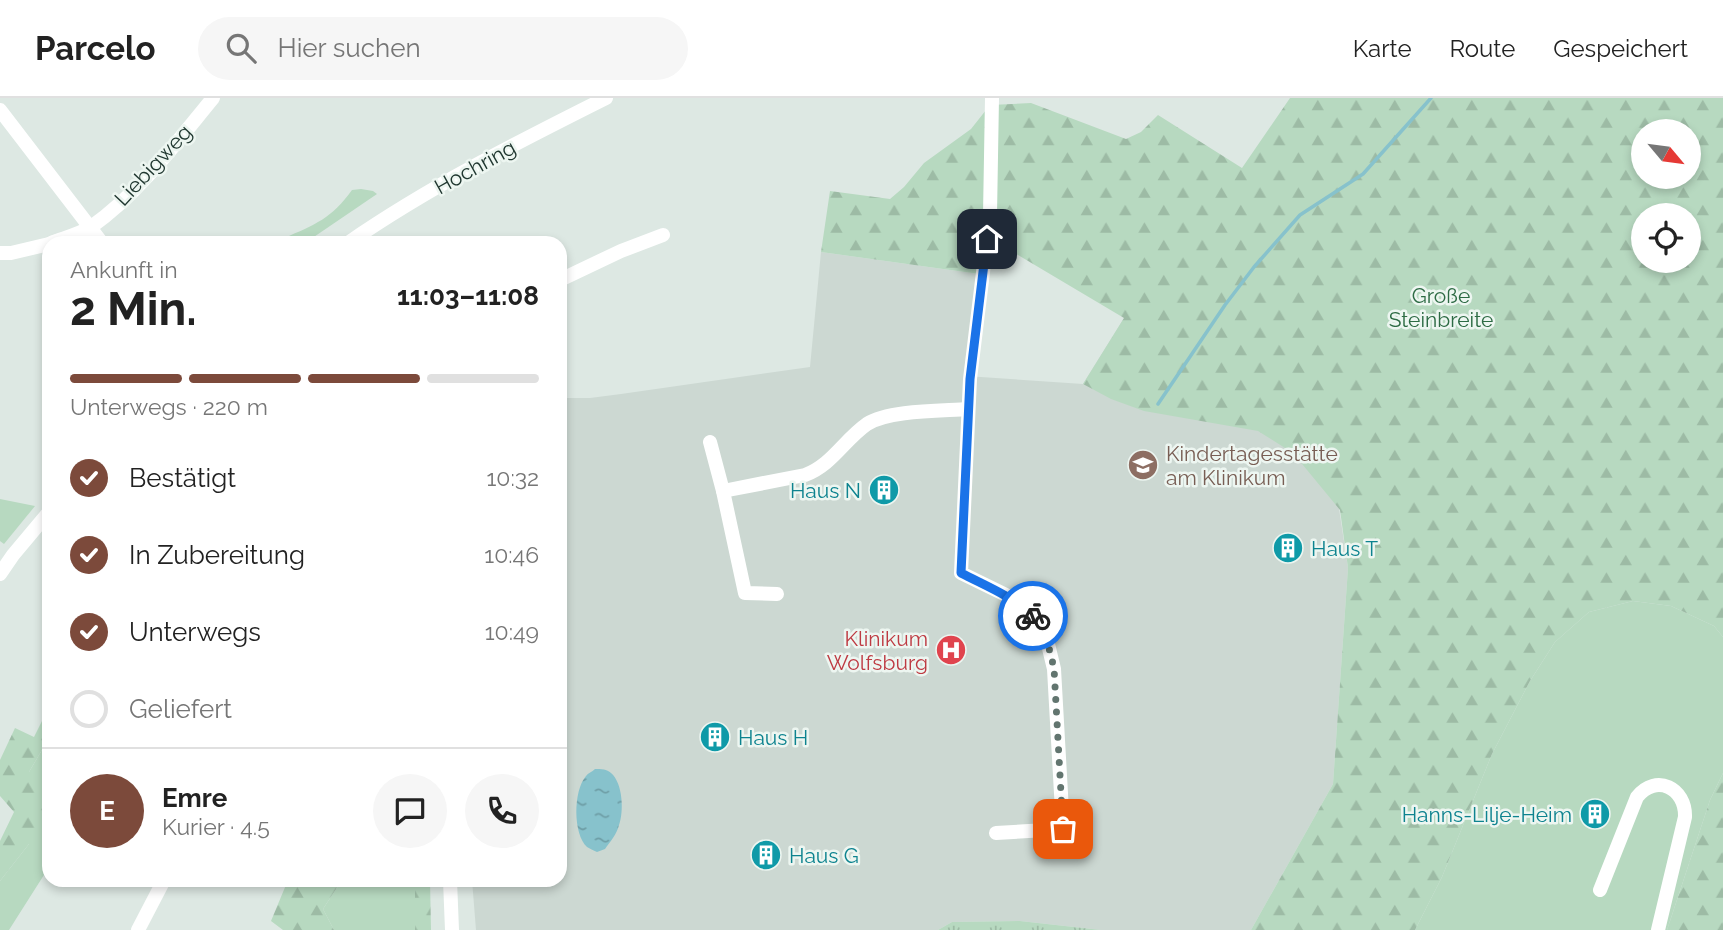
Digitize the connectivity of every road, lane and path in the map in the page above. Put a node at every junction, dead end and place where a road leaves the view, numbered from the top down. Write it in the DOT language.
graph roads {
  1 [pos="213,98"];
  2 [pos="606,98"];
  3 [pos="992,98"];
  4 [pos="0,110"];
  5 [pos="89,228"];
  6 [pos="663,234"];
  7 [pos="70,236"];
  8 [pos="96,236"];
  9 [pos="359,236"];
  10 [pos="42,246"];
  11 [pos="0,253"];
  12 [pos="567,277"];
  13 [pos="968,410"];
  14 [pos="710,442"];
  15 [pos="723,491"];
  16 [pos="42,520"];
  17 [pos="0,574"];
  18 [pos="777,594"];
  19 [pos="996,833"];
  20 [pos="160,887"];
  21 [pos="450,887"];
  22 [pos="1600,890"];
  23 [pos="138,930"];
  24 [pos="452,930"];
  25 [pos="1658,930"];
  1 -- 5 [label="street, Liebigweg"];
  2 -- 9 [label="street, Hochring"];
  3 -- 13 [label="street"];
  4 -- 5 [label="street"];
  5 -- 7 [label="street, Liebigweg"];
  5 -- 8 [label="street"];
  6 -- 12 [label="street"];
  10 -- 11 [label="street, Liebigweg"];
  13 -- 15 [label="street"];
  13 -- 19 [label="street"];
  14 -- 15 [label="street"];
  15 -- 18 [label="street"];
  16 -- 17 [label="street"];
  20 -- 23 [label="street"];
  21 -- 24 [label="street"];
  22 -- 25 [label="street"];
}
